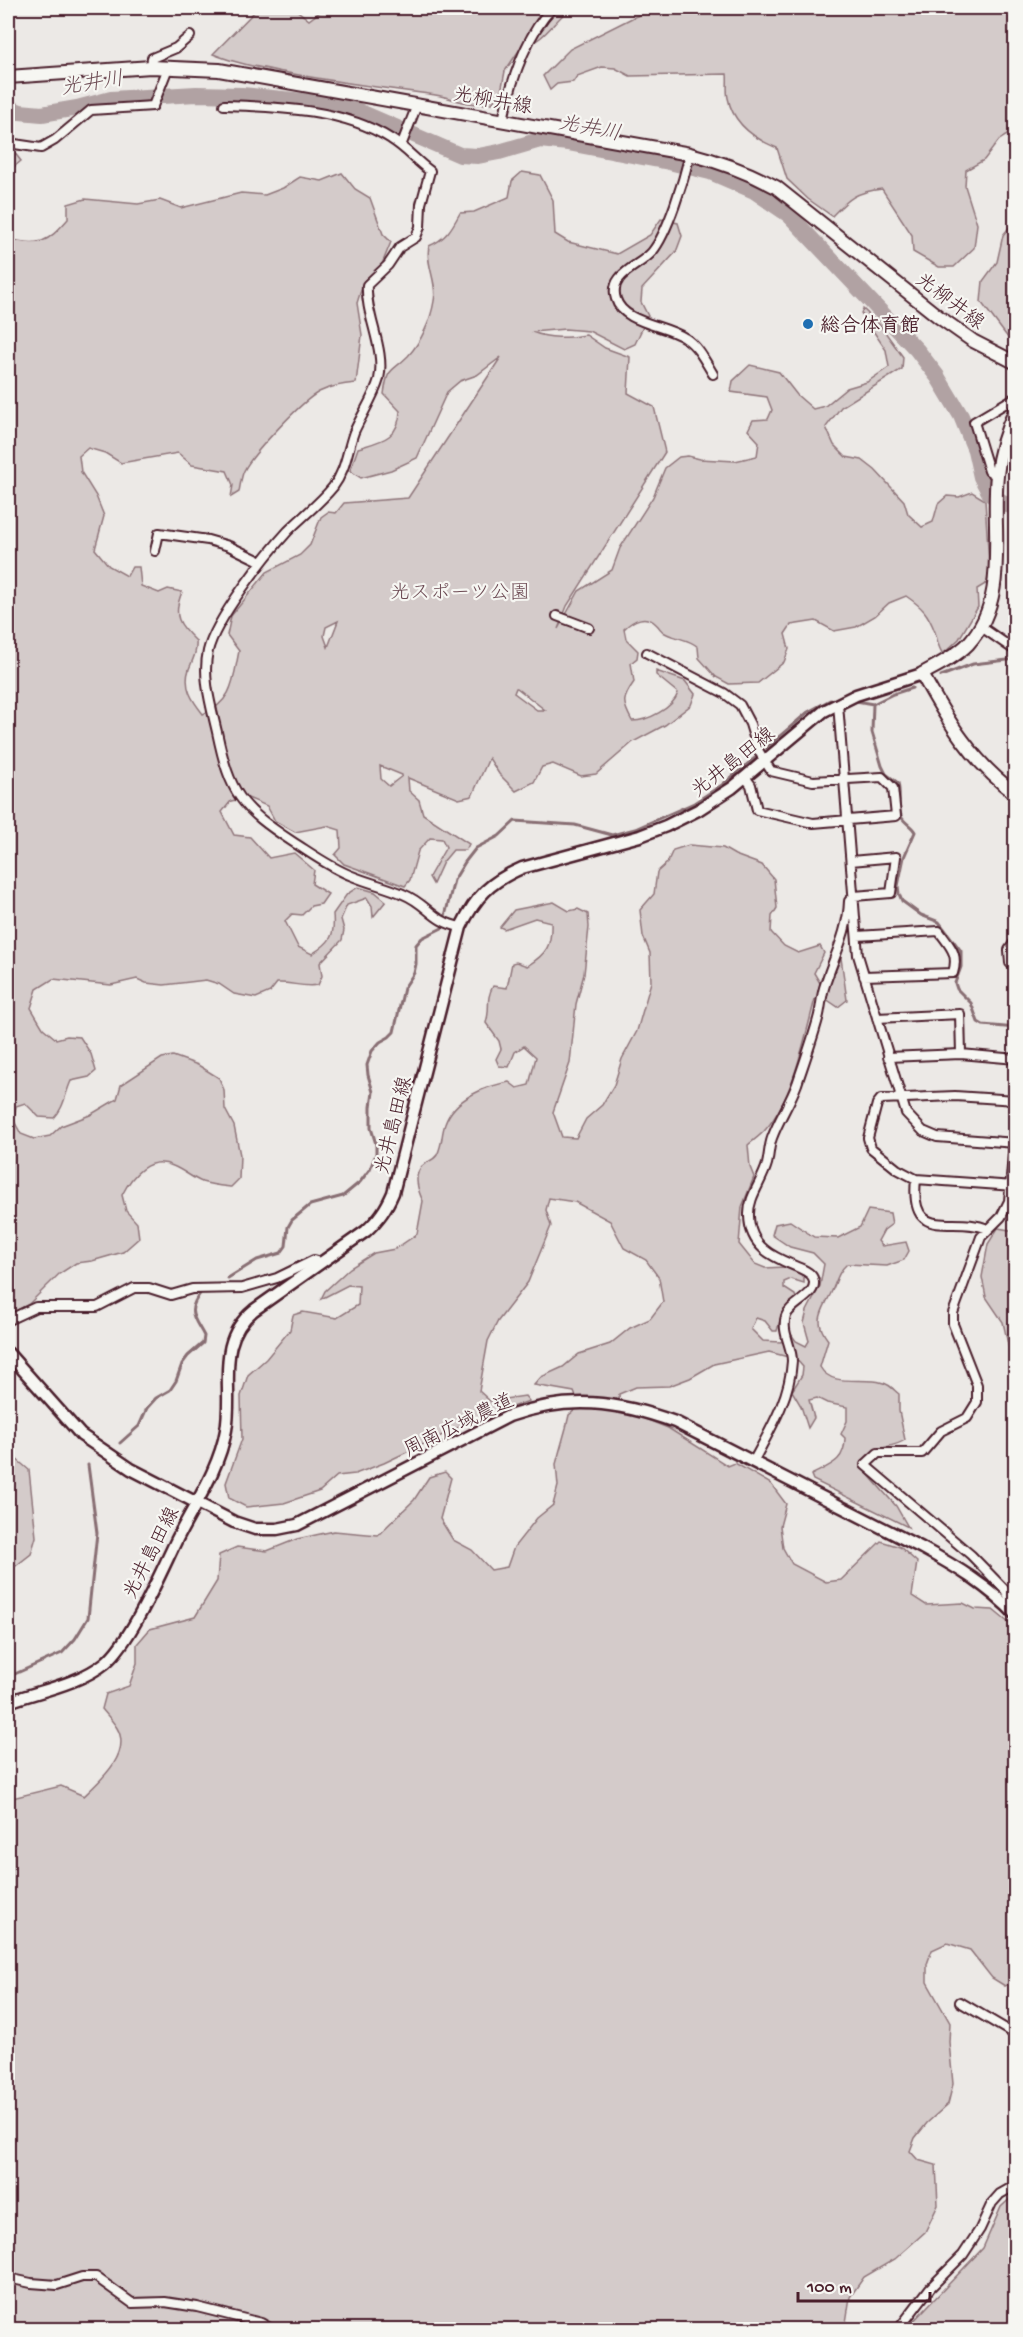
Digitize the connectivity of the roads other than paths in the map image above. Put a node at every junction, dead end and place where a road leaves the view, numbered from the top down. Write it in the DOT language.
graph roads {
  1 [pos="552,8"];
  2 [pos="190,36"];
  3 [pos="152,67"];
  4 [pos="166,67"];
  5 [pos="8,78"];
  6 [pos="224,105"];
  7 [pos="417,105"];
  8 [pos="503,120"];
  9 [pos="8,143"];
  10 [pos="403,143"];
  11 [pos="689,158"];
  12 [pos="1016,363"];
  13 [pos="713,374"];
  14 [pos="1016,397"];
  15 [pos="1016,409"];
  16 [pos="997,476"];
  17 [pos="155,551"];
  18 [pos="262,561"];
  19 [pos="557,616"];
  20 [pos="980,626"];
  21 [pos="589,628"];
  22 [pos="1016,651"];
  23 [pos="647,653"];
  24 [pos="922,674"];
  25 [pos="838,704"];
  26 [pos="766,760"];
  27 [pos="745,777"];
  28 [pos="844,779"];
  29 [pos="1015,793"];
  30 [pos="848,820"];
  31 [pos="851,861"];
  32 [pos="854,896"];
  33 [pos="461,927"];
  34 [pos="857,936"];
  35 [pos="1016,940"];
  36 [pos="1016,966"];
  37 [pos="864,976"];
  38 [pos="877,1018"];
  39 [pos="961,1054"];
  40 [pos="888,1057"];
  41 [pos="1016,1059"];
  42 [pos="902,1098"];
  43 [pos="1016,1100"];
  44 [pos="1016,1118"];
  45 [pos="1015,1143"];
  46 [pos="916,1179"];
  47 [pos="1013,1185"];
  48 [pos="988,1229"];
  49 [pos="321,1262"];
  50 [pos="8,1320"];
  51 [pos="8,1353"];
  52 [pos="753,1462"];
  53 [pos="195,1503"];
  54 [pos="1012,1612"];
  55 [pos="8,1702"];
  56 [pos="960,2002"];
  57 [pos="1016,2035"];
  58 [pos="1016,2185"];
  59 [pos="8,2278"];
  60 [pos="273,2330"];
  61 [pos="898,2330"];
  1 -- 8 [label="street"];
  2 -- 3 [label="street"];
  3 -- 4 [label="main road, 光柳井線"];
  3 -- 5 [label="main road, 光柳井線"];
  4 -- 7 [label="main road, 光柳井線"];
  4 -- 9 [label="street"];
  6 -- 10 [label="street"];
  7 -- 8 [label="main road, 光柳井線"];
  7 -- 10 [label="street"];
  8 -- 11 [label="main road, 光柳井線"];
  10 -- 18 [label="street"];
  11 -- 12 [label="main road, 光柳井線"];
  11 -- 13 [label="street"];
  14 -- 16 [label="street"];
  15 -- 16 [label="main road"];
  16 -- 20 [label="main road"];
  17 -- 18 [label="street"];
  18 -- 33 [label="street"];
  19 -- 21 [label="street"];
  20 -- 22 [label="street"];
  20 -- 24 [label="main road"];
  23 -- 26 [label="street"];
  24 -- 25 [label="main road, 光井島田線"];
  24 -- 29 [label="main road"];
  25 -- 26 [label="main road, 光井島田線"];
  25 -- 28 [label="street"];
  26 -- 27 [label="main road, 光井島田線"];
  26 -- 28 [label="street"];
  27 -- 30 [label="street"];
  27 -- 33 [label="main road, 光井島田線"];
  28 -- 30 [label="street"];
  28 -- 30 [label="street"];
  30 -- 31 [label="street"];
  31 -- 32 [label="street"];
  31 -- 32 [label="street"];
  32 -- 34 [label="street"];
  32 -- 52 [label="street"];
  33 -- 49 [label="main road, 光井島田線"];
  34 -- 37 [label="street"];
  34 -- 37 [label="street"];
  35 -- 36 [label="street"];
  37 -- 38 [label="street"];
  38 -- 39 [label="street"];
  38 -- 40 [label="street"];
  39 -- 40 [label="street"];
  39 -- 41 [label="street"];
  40 -- 42 [label="street"];
  42 -- 43 [label="street"];
  42 -- 45 [label="street"];
  42 -- 46 [label="street"];
  44 -- 45 [label="street"];
  45 -- 47 [label="street"];
  46 -- 47 [label="street"];
  46 -- 48 [label="street"];
  47 -- 48 [label="street"];
  48 -- 54 [label="street"];
  49 -- 50 [label="street"];
  49 -- 53 [label="main road, 光井島田線"];
  51 -- 53 [label="main road, 周南広域農道"];
  52 -- 53 [label="main road, 周南広域農道"];
  52 -- 54 [label="main road, 周南広域農道"];
  53 -- 55 [label="main road, 光井島田線"];
  56 -- 57 [label="street"];
  58 -- 61 [label="street"];
  59 -- 60 [label="street"];
}
